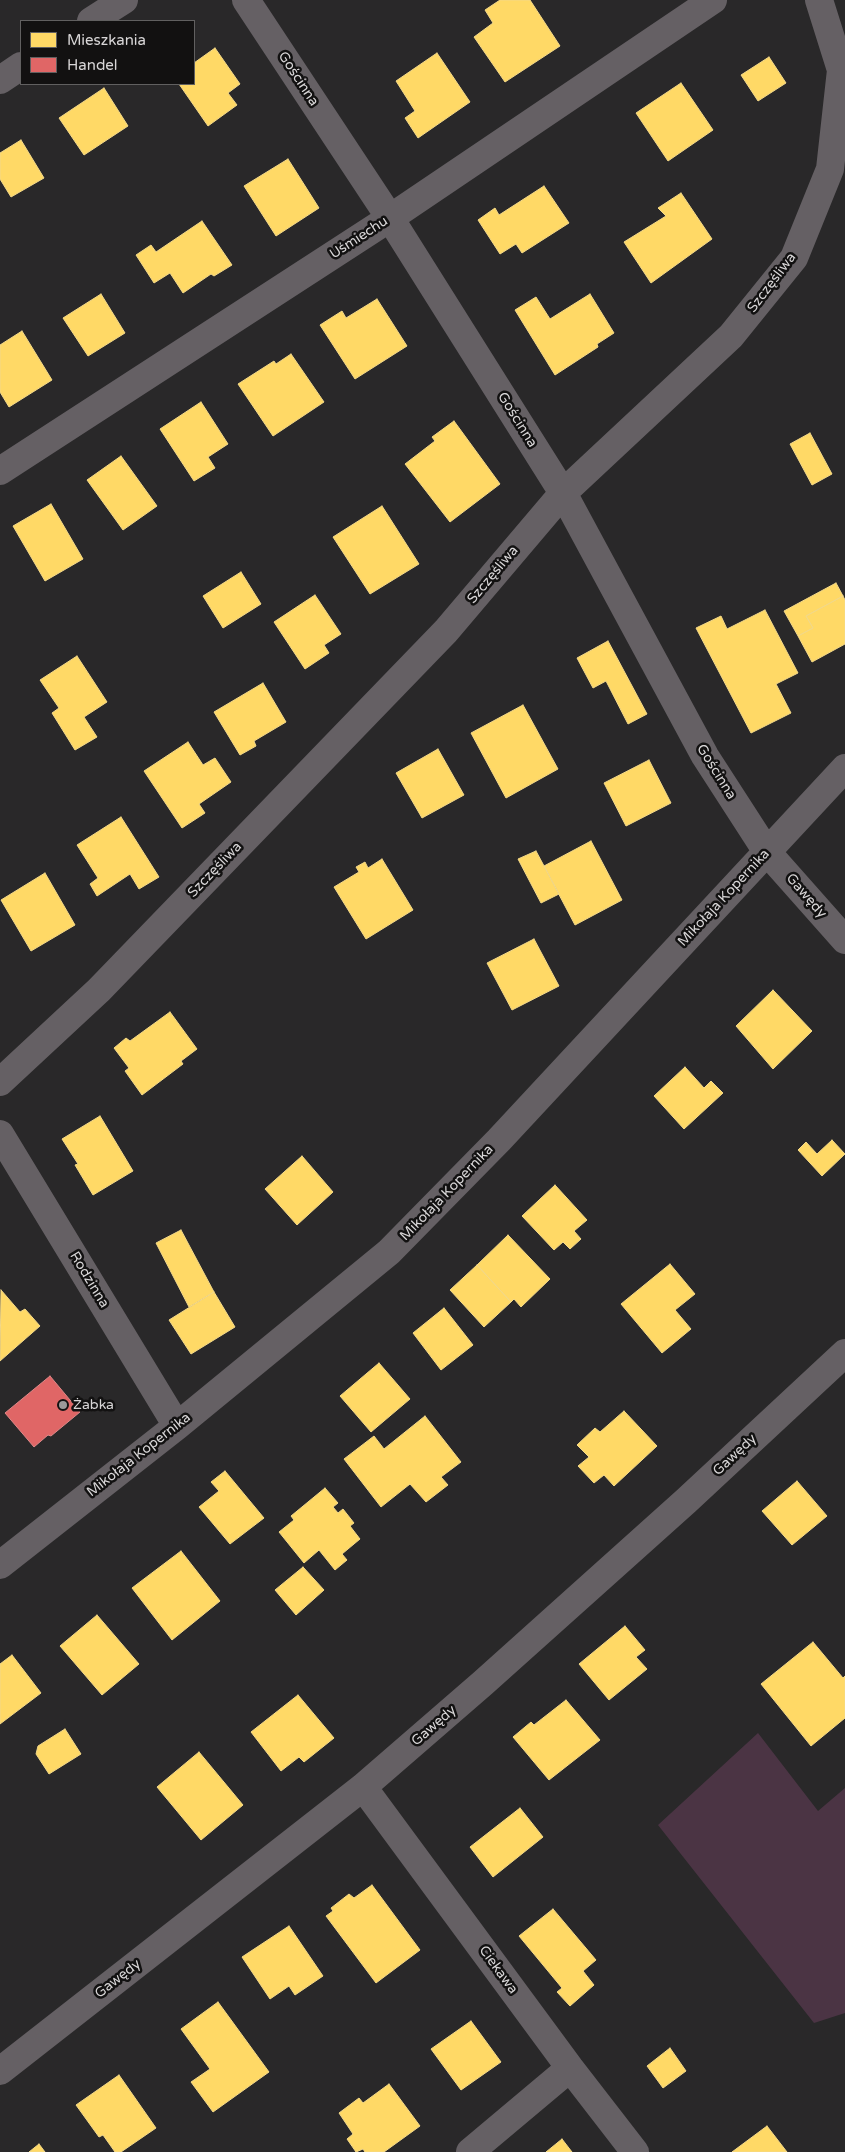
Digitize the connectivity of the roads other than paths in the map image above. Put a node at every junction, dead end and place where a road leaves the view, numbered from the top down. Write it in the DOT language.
graph roads {
  1 [pos="124,0"];
  2 [pos="246,0"];
  3 [pos="713,0"];
  4 [pos="819,0"];
  5 [pos="93,20"];
  6 [pos="20,67"];
  7 [pos="0,80"];
  8 [pos="390,218"];
  9 [pos="0,471"];
  10 [pos="563,493"];
  11 [pos="845,768"];
  12 [pos="767,852"];
  13 [pos="845,940"];
  14 [pos="0,1082"];
  15 [pos="0,1134"];
  16 [pos="845,1353"];
  17 [pos="178,1426"];
  18 [pos="0,1565"];
  19 [pos="363,1787"];
  20 [pos="570,2068"];
  21 [pos="0,2071"];
  22 [pos="470,2152"];
  23 [pos="635,2152"];
  1 -- 5 [label="street"];
  2 -- 8 [label="street, Gościnna"];
  3 -- 8 [label="street, Uśmiechu"];
  4 -- 10 [label="street, Szczęśliwa"];
  6 -- 7 [label="street"];
  8 -- 9 [label="street, Uśmiechu"];
  8 -- 10 [label="street, Gościnna"];
  10 -- 12 [label="street, Gościnna"];
  10 -- 14 [label="street, Szczęśliwa"];
  11 -- 12 [label="street, Mikołaja Kopernika"];
  12 -- 13 [label="street, Gawędy"];
  12 -- 17 [label="street, Mikołaja Kopernika"];
  15 -- 17 [label="street, Rodzinna"];
  16 -- 19 [label="street, Gawędy"];
  17 -- 18 [label="street, Mikołaja Kopernika"];
  19 -- 20 [label="street, Ciekawa"];
  19 -- 21 [label="street, Gawędy"];
  20 -- 22 [label="street"];
  20 -- 23 [label="street, Ciekawa"];
}
